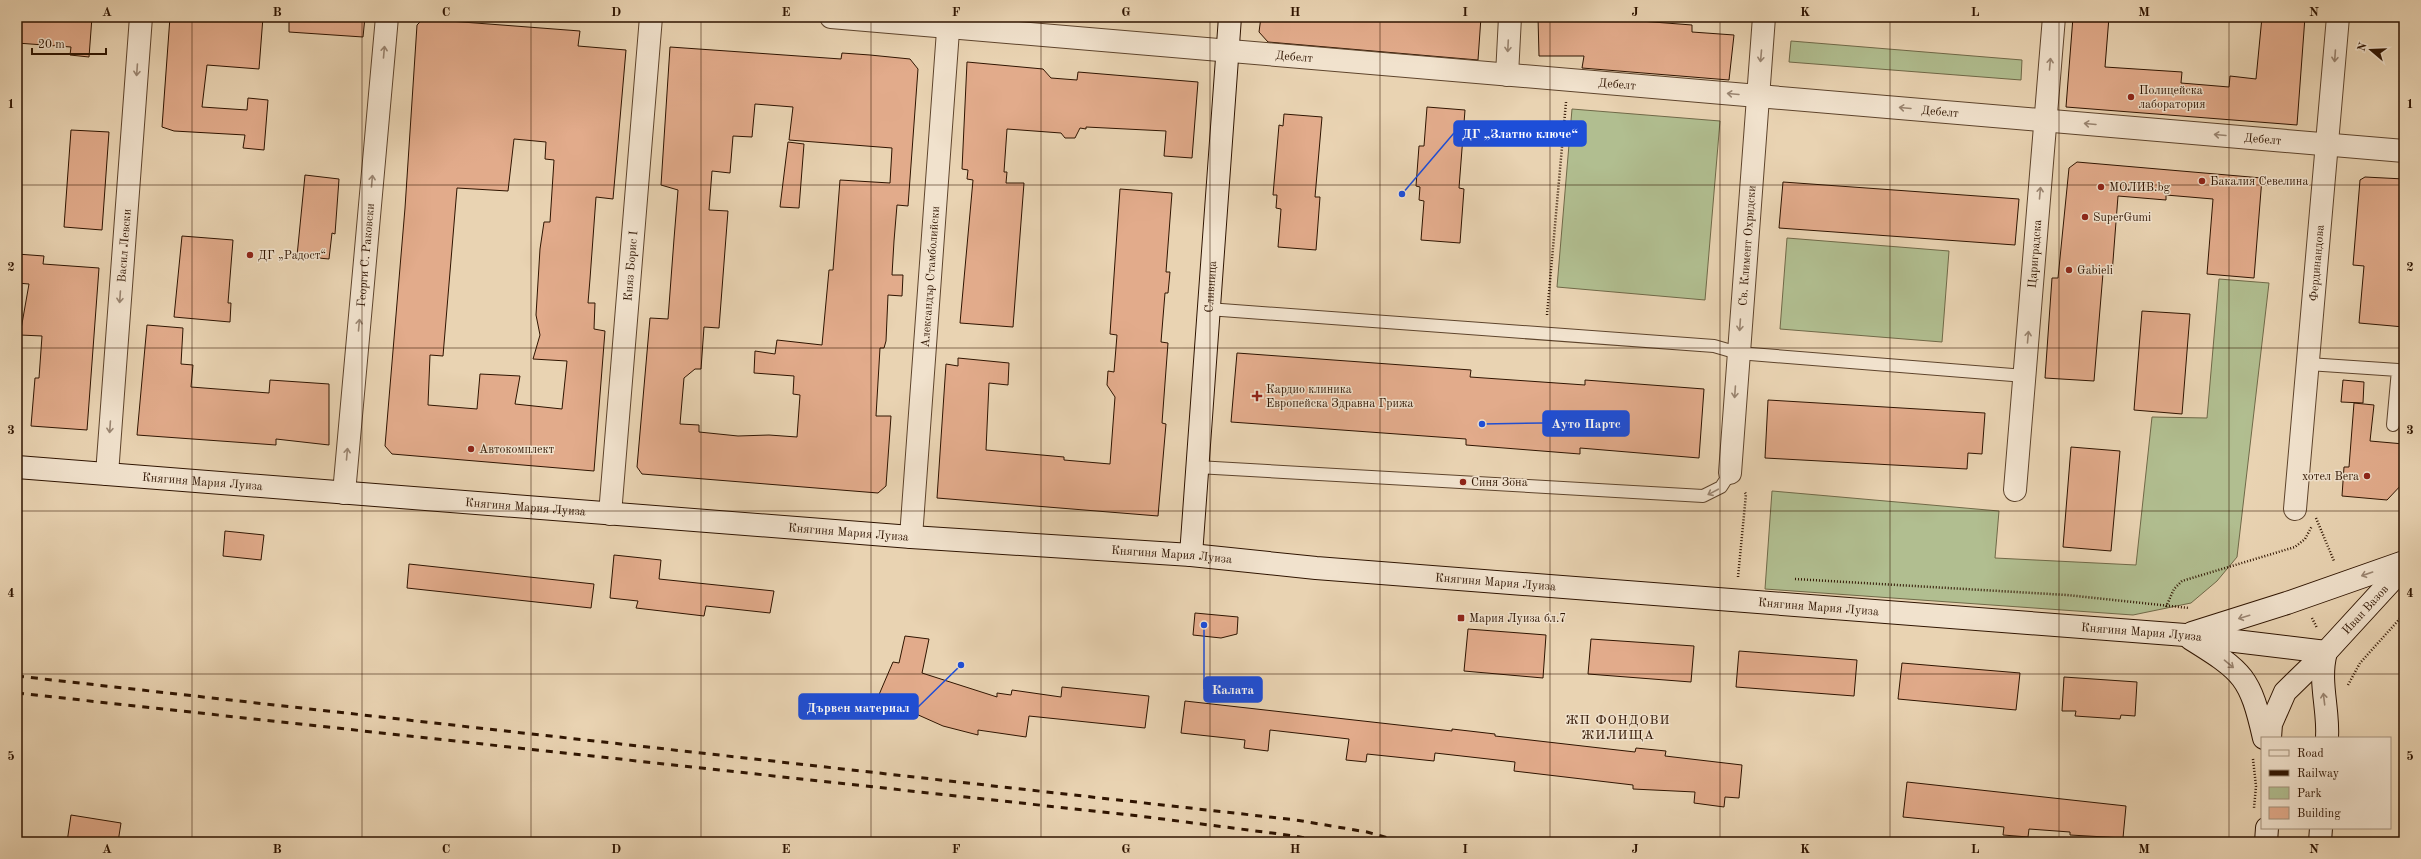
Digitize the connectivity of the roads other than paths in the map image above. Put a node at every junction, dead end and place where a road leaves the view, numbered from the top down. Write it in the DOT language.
graph roads {
  1 [pos="141,17"];
  2 [pos="387,17"];
  3 [pos="651,17"];
  4 [pos="830,17"];
  5 [pos="1230,17"];
  6 [pos="1510,17"];
  7 [pos="1764,17"];
  8 [pos="2054,17"];
  9 [pos="2338,17"];
  10 [pos="948,22"];
  11 [pos="1227,51"];
  12 [pos="1507,75"];
  13 [pos="1758,96"];
  14 [pos="2046,120"];
  15 [pos="2328,144"];
  16 [pos="2404,151"];
  17 [pos="1208,309"];
  18 [pos="1738,353"];
  19 [pos="2308,364"];
  20 [pos="2025,376"];
  21 [pos="2393,425"];
  22 [pos="17,467"];
  23 [pos="1197,467"];
  24 [pos="1730,473"];
  25 [pos="107,474"];
  26 [pos="2015,490"];
  27 [pos="344,493"];
  28 [pos="2305,511"];
  29 [pos="610,514"];
  30 [pos="911,537"];
  31 [pos="1191,555"];
  32 [pos="2404,562"];
  33 [pos="2404,567"];
  34 [pos="2185,635"];
  35 [pos="2326,652"];
  36 [pos="2264,737"];
  37 [pos="2270,737"];
  38 [pos="2327,737"];
  39 [pos="2267,829"];
  40 [pos="2266,842"];
  1 -- 25 [label="street, Васил Левски, one-way"];
  27 -- 2 [label="street, Георги С. Раковски, one-way"];
  3 -- 29 [label="street, Княз Борис I"];
  4 -- 10 [label="street, Дебелт"];
  5 -- 11 [label="street, Сливница"];
  6 -- 12 [label="street, one-way"];
  7 -- 13 [label="street, Св. Климент Охридски, one-way"];
  14 -- 8 [label="street, Цариградска, one-way"];
  9 -- 15 [label="street, Фердинандова, one-way"];
  10 -- 11 [label="street, Дебелт"];
  10 -- 30 [label="street, Александър Стамболийски"];
  11 -- 12 [label="street, Дебелт"];
  11 -- 17 [label="street, Сливница"];
  13 -- 12 [label="street, Дебелт, one-way"];
  14 -- 13 [label="street, Дебелт, one-way"];
  13 -- 18 [label="street, Св. Климент Охридски, one-way"];
  15 -- 14 [label="street, Дебелт, one-way"];
  20 -- 14 [label="street, Цариградска, one-way"];
  15 -- 16 [label="street, Дебелт"];
  15 -- 19 [label="street, Фердинандова"];
  17 -- 18 [label="lane"];
  17 -- 23 [label="street, Сливница"];
  18 -- 20 [label="lane"];
  18 -- 24 [label="street, Св. Климент Охридски, one-way"];
  19 -- 21 [label="lane"];
  19 -- 28 [label="street, Фердинандова"];
  20 -- 26 [label="street, Цариградска"];
  22 -- 25 [label="street, Княгиня Мария Луиза"];
  24 -- 23 [label="lane, one-way"];
  23 -- 31 [label="street, Сливница"];
  25 -- 27 [label="street, Княгиня Мария Луиза"];
  27 -- 29 [label="street, Княгиня Мария Луиза"];
  29 -- 30 [label="street, Княгиня Мария Луиза"];
  30 -- 31 [label="street, Княгиня Мария Луиза"];
  31 -- 34 [label="street, Княгиня Мария Луиза"];
  32 -- 34 [label="street, one-way"];
  33 -- 35 [label="street, Иван Вазов"];
  34 -- 35 [label="street, Княгиня Мария Луиза"];
  34 -- 36 [label="street, one-way"];
  35 -- 37 [label="street, Иван Вазов"];
  38 -- 35 [label="street, one-way"];
  39 -- 40 [label="street"];
}
